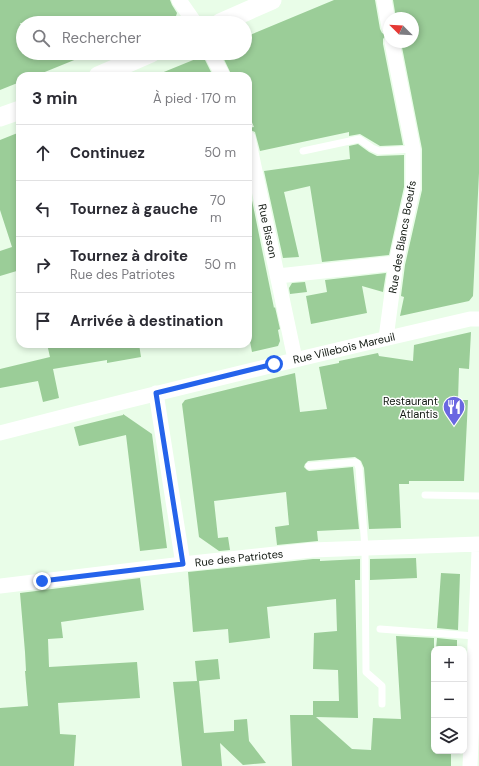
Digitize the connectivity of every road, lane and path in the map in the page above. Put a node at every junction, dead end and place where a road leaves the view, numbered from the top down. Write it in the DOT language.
graph roads {
  1 [pos="179,0"];
  2 [pos="272,0"];
  3 [pos="384,0"];
  4 [pos="386,12"];
  5 [pos="189,16"];
  6 [pos="236,16"];
  7 [pos="393,48"];
  8 [pos="135,60"];
  9 [pos="215,60"];
  10 [pos="107,72"];
  11 [pos="221,72"];
  12 [pos="16,111"];
  13 [pos="0,116"];
  14 [pos="413,150"];
  15 [pos="304,151"];
  16 [pos="252,156"];
  17 [pos="396,263"];
  18 [pos="278,276"];
  19 [pos="479,319"];
  20 [pos="386,338"];
  21 [pos="296,359"];
  22 [pos="156,393"];
  23 [pos="0,433"];
  24 [pos="309,466"];
  25 [pos="425,495"];
  26 [pos="479,496"];
  27 [pos="479,544"];
  28 [pos="365,548"];
  29 [pos="479,551"];
  30 [pos="183,564"];
  31 [pos="0,586"];
  32 [pos="380,629"];
  33 [pos="476,636"];
  34 [pos="382,704"];
  35 [pos="470,766"];
  1 -- 5 [label="street"];
  2 -- 6 [label="street"];
  3 -- 4 [label="street"];
  7 -- 14 [label="street, Rue des Blancs Boeufs"];
  8 -- 10 [label="street"];
  9 -- 11 [label="street"];
  12 -- 13 [label="street"];
  14 -- 15 [label="lane"];
  14 -- 17 [label="street, Rue des Blancs Boeufs"];
  16 -- 18 [label="street, Rue Bisson"];
  17 -- 18 [label="street"];
  17 -- 20 [label="street, Rue des Blancs Boeufs"];
  18 -- 21 [label="street, Rue Bisson"];
  19 -- 20 [label="street, Rue Villebois Mareuil"];
  20 -- 21 [label="street, Rue Villebois Mareuil"];
  21 -- 22 [label="street, Rue Villebois Mareuil"];
  22 -- 23 [label="street, Rue Villebois Mareuil"];
  22 -- 30 [label="street"];
  24 -- 28 [label="lane"];
  25 -- 26 [label="lane"];
  27 -- 28 [label="street, Rue des Patriotes"];
  28 -- 30 [label="street, Rue des Patriotes"];
  28 -- 34 [label="lane"];
  29 -- 33 [label="street"];
  30 -- 31 [label="street, Rue des Patriotes"];
  32 -- 33 [label="lane"];
  33 -- 35 [label="street"];
}
